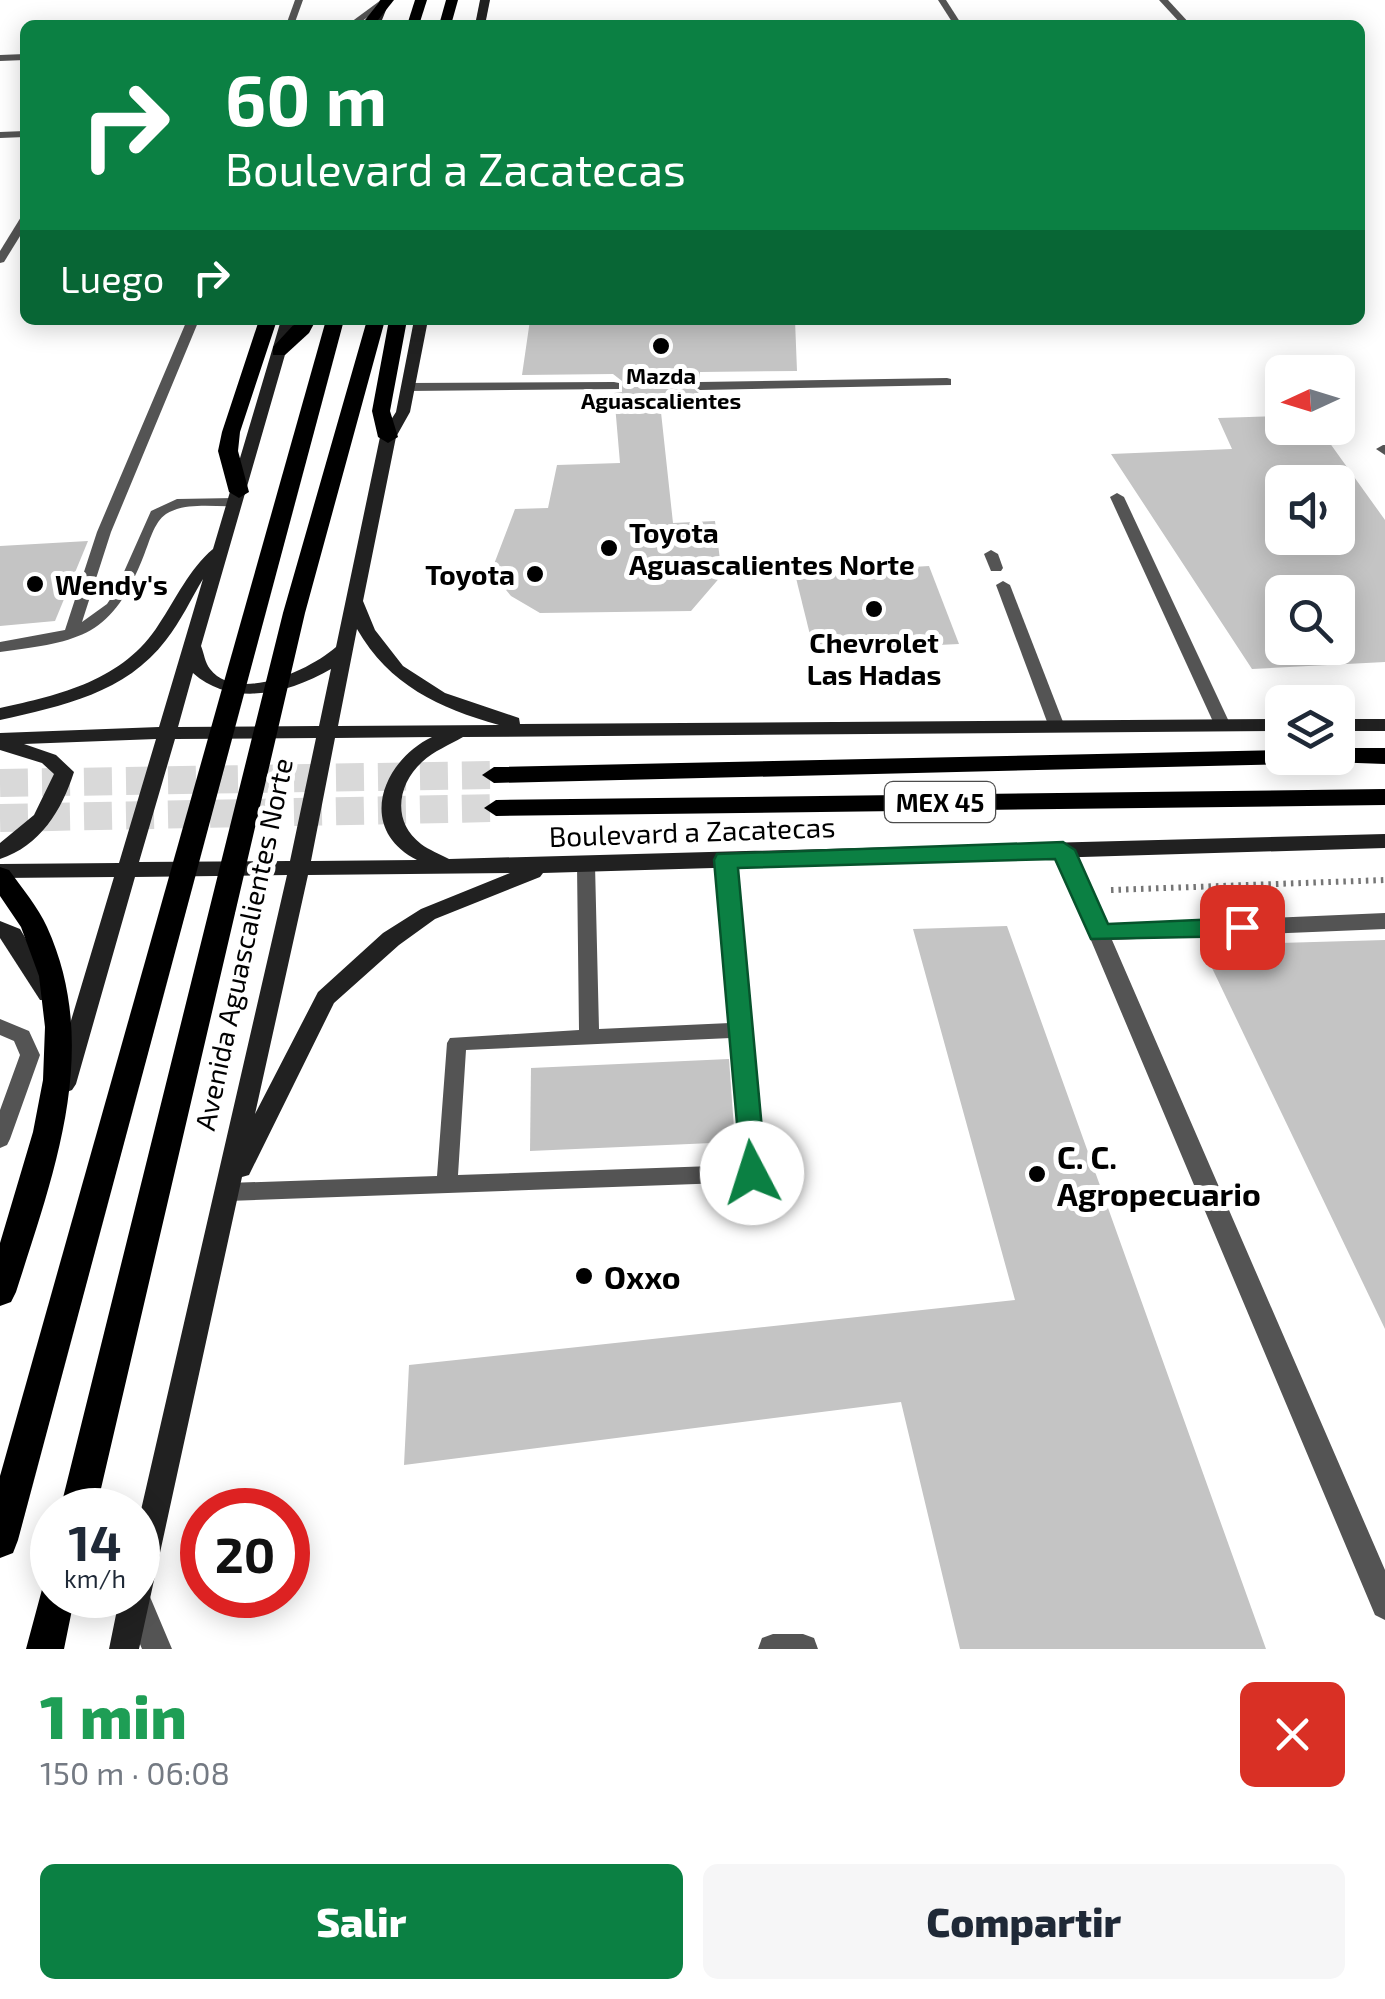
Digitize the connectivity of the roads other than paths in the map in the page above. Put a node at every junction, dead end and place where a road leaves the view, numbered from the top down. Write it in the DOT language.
graph roads {
  1 [pos="386,0"];
  2 [pos="1163,0"];
  3 [pos="358,20"];
  4 [pos="370,20"];
  5 [pos="1182,20"];
  6 [pos="20,235"];
  7 [pos="0,260"];
  8 [pos="191,325"];
  9 [pos="266,325"];
  10 [pos="287,325"];
  11 [pos="306,325"];
  12 [pos="334,325"];
  13 [pos="375,325"];
  14 [pos="397,325"];
  15 [pos="420,325"];
  16 [pos="279,351"];
  17 [pos="946,382"];
  18 [pos="614,386"];
  19 [pos="700,386"];
  20 [pos="408,387"];
  21 [pos="388,437"];
  22 [pos="237,497"];
  23 [pos="1117,497"];
  24 [pos="219,552"];
  25 [pos="1003,586"];
  26 [pos="357,594"];
  27 [pos="71,634"];
  28 [pos="348,637"];
  29 [pos="194,640"];
  30 [pos="0,647"];
  31 [pos="0,714"];
  32 [pos="1265,725"];
  33 [pos="1355,725"];
  34 [pos="1385,725"];
  35 [pos="1224,726"];
  36 [pos="1056,727"];
  37 [pos="584,730"];
  38 [pos="464,731"];
  39 [pos="327,732"];
  40 [pos="167,733"];
  41 [pos="0,742"];
  42 [pos="1355,756"];
  43 [pos="1385,756"];
  44 [pos="1265,758"];
  45 [pos="494,775"];
  46 [pos="1385,797"];
  47 [pos="496,808"];
  48 [pos="1385,840"];
  49 [pos="1063,850"];
  50 [pos="0,852"];
  51 [pos="726,860"];
  52 [pos="558,864"];
  53 [pos="586,865"];
  54 [pos="299,867"];
  55 [pos="452,867"];
  56 [pos="126,869"];
  57 [pos="0,874"];
  58 [pos="1385,921"];
  59 [pos="1096,924"];
  60 [pos="0,930"];
  61 [pos="0,1026"];
  62 [pos="739,1030"];
  63 [pos="588,1038"];
  64 [pos="69,1068"];
  65 [pos="0,1139"];
  66 [pos="447,1182"];
  67 [pos="228,1192"];
  68 [pos="25,1217"];
  69 [pos="0,1218"];
  70 [pos="0,1292"];
  71 [pos="0,1302"];
  72 [pos="83,1488"];
  73 [pos="160,1489"];
  74 [pos="0,1540"];
  75 [pos="1385,1605"];
  76 [pos="52,1618"];
  77 [pos="130,1618"];
  78 [pos="144,1618"];
  79 [pos="44,1649"];
  80 [pos="124,1649"];
  81 [pos="157,1649"];
  82 [pos="773,1649"];
  83 [pos="803,1649"];
  1 -- 3 [label="lane"];
  1 -- 4 [label="main road"];
  2 -- 5 [label="lane"];
  6 -- 7 [label="lane"];
  8 -- 27 [label="lane"];
  9 -- 22 [label="main road"];
  10 -- 16 [label="main road"];
  11 -- 16 [label="main road"];
  12 -- 74 [label="main road"];
  13 -- 72 [label="main road, Avenida Aguascalientes Norte"];
  14 -- 21 [label="main road"];
  15 -- 20 [label="main road, Avenida Aguascalientes Norte"];
  16 -- 22 [label="main road"];
  17 -- 19 [label="lane"];
  18 -- 20 [label="lane"];
  20 -- 21 [label="main road, Avenida Aguascalientes Norte"];
  21 -- 26 [label="main road, Avenida Aguascalientes Norte"];
  22 -- 24 [label="main road"];
  22 -- 27 [label="lane"];
  23 -- 35 [label="lane"];
  24 -- 29 [label="main road"];
  24 -- 31 [label="main road"];
  25 -- 36 [label="lane"];
  26 -- 28 [label="main road, Avenida Aguascalientes Norte"];
  26 -- 37 [label="main road"];
  27 -- 30 [label="lane"];
  28 -- 29 [label="main road"];
  28 -- 39 [label="main road, Avenida Aguascalientes Norte"];
  29 -- 40 [label="main road"];
  32 -- 35 [label="main road"];
  33 -- 34 [label="main road"];
  35 -- 36 [label="main road"];
  36 -- 37 [label="main road"];
  37 -- 38 [label="main road"];
  38 -- 39 [label="main road"];
  38 -- 55 [label="main road"];
  39 -- 40 [label="main road"];
  39 -- 54 [label="main road, Avenida Aguascalientes Norte"];
  40 -- 41 [label="main road"];
  40 -- 56 [label="main road"];
  41 -- 50 [label="main road"];
  42 -- 43 [label="main road"];
  44 -- 45 [label="main road, MEX 45"];
  46 -- 47 [label="main road, Boulevard a Zacatecas / MEX 45"];
  48 -- 49 [label="main road, Boulevard a Zacatecas / MEX 45"];
  49 -- 51 [label="main road, Boulevard a Zacatecas / MEX 45"];
  49 -- 59 [label="street"];
  51 -- 53 [label="main road, Boulevard a Zacatecas / MEX 45"];
  51 -- 62 [label="lane"];
  52 -- 53 [label="main road, Boulevard a Zacatecas / MEX 45"];
  52 -- 55 [label="main road, Boulevard a Zacatecas / MEX 45"];
  52 -- 67 [label="main road"];
  53 -- 63 [label="lane"];
  54 -- 55 [label="main road, Boulevard a Zacatecas / MEX 45"];
  54 -- 56 [label="main road, Boulevard a Zacatecas / MEX 45"];
  54 -- 67 [label="main road, Avenida Aguascalientes Norte"];
  56 -- 57 [label="main road, Boulevard a Zacatecas / MEX 45"];
  56 -- 64 [label="main road"];
  57 -- 70 [label="main road"];
  58 -- 59 [label="street"];
  59 -- 75 [label="street"];
  60 -- 64 [label="main road"];
  61 -- 65 [label="lane"];
  62 -- 63 [label="lane"];
  62 -- 66 [label="lane"];
  63 -- 66 [label="lane"];
  64 -- 68 [label="main road"];
  66 -- 67 [label="lane"];
  67 -- 73 [label="main road, Avenida Aguascalientes Norte"];
  68 -- 69 [label="lane"];
  68 -- 71 [label="main road"];
  76 -- 79 [label="main road"];
  77 -- 80 [label="main road"];
  78 -- 81 [label="street"];
  82 -- 83 [label="street"];
}
